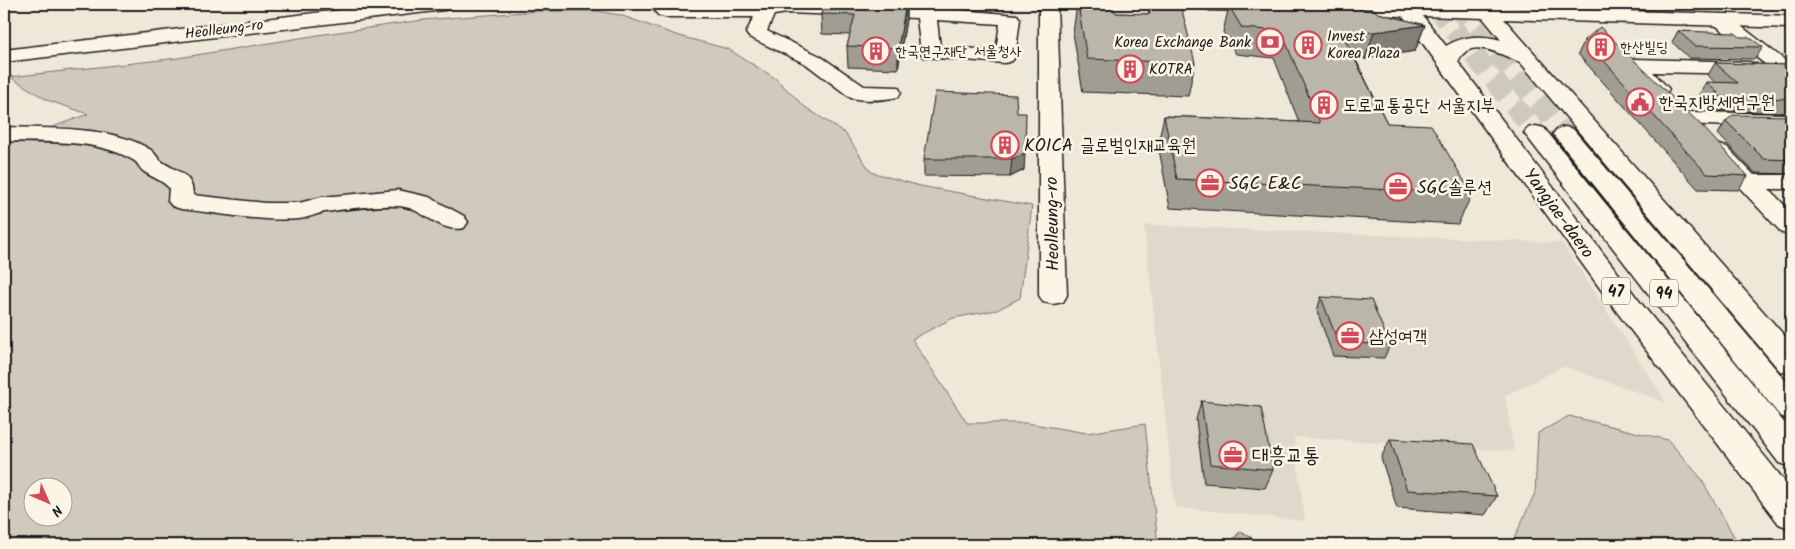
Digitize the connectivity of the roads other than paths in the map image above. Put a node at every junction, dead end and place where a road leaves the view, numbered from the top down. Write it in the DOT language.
graph roads {
  1 [pos="301,4"];
  2 [pos="444,4"];
  3 [pos="1048,4"];
  4 [pos="1210,4"];
  5 [pos="1604,4"];
  6 [pos="1269,5"];
  7 [pos="1406,6"];
  8 [pos="1327,7"];
  9 [pos="1484,7"];
  10 [pos="768,8"];
  11 [pos="1791,10"];
  12 [pos="665,11"];
  13 [pos="1640,11"];
  14 [pos="926,12"];
  15 [pos="1567,14"];
  16 [pos="970,16"];
  17 [pos="1721,20"];
  18 [pos="1791,22"];
  19 [pos="1427,35"];
  20 [pos="4,53"];
  21 [pos="969,55"];
  22 [pos="1528,59"];
  23 [pos="1447,62"];
  24 [pos="1787,72"];
  25 [pos="890,92"];
  26 [pos="1687,119"];
  27 [pos="1791,121"];
  28 [pos="1536,133"];
  29 [pos="4,134"];
  30 [pos="1565,134"];
  31 [pos="1747,182"];
  32 [pos="1791,182"];
  33 [pos="455,222"];
  34 [pos="1791,227"];
  35 [pos="1053,295"];
  36 [pos="1791,363"];
  37 [pos="1791,408"];
  38 [pos="1791,454"];
  39 [pos="1791,514"];
  1 -- 20 [label="main road, Heolleung-ro"];
  2 -- 20 [label="main road, Heolleung-ro"];
  3 -- 35 [label="main road, Heolleung-ro"];
  4 -- 6 [label="main road"];
  5 -- 13 [label="main road"];
  6 -- 8 [label="main road"];
  7 -- 8 [label="main road"];
  7 -- 9 [label="main road"];
  7 -- 19 [label="main road, Yangjae-daero / 47"];
  8 -- 19 [label="main road"];
  9 -- 15 [label="main road"];
  9 -- 22 [label="main road"];
  10 -- 12 [label="main road"];
  10 -- 14 [label="main road"];
  10 -- 25 [label="main road"];
  11 -- 13 [label="main road"];
  13 -- 15 [label="main road"];
  13 -- 17 [label="main road"];
  14 -- 16 [label="main road"];
  14 -- 21 [label="main road"];
  15 -- 22 [label="main road"];
  16 -- 21 [label="main road"];
  16 -- 21 [label="main road"];
  17 -- 18 [label="main road"];
  17 -- 24 [label="main road"];
  19 -- 23 [label="main road, Yangjae-daero / 47"];
  22 -- 23 [label="main road"];
  22 -- 36 [label="main road"];
  23 -- 39 [label="main road, Yangjae-daero / 47"];
  24 -- 26 [label="main road"];
  26 -- 27 [label="main road"];
  26 -- 31 [label="main road"];
  28 -- 38 [label="main road, 94"];
  29 -- 33 [label="main road"];
  30 -- 37 [label="main road, 94"];
  31 -- 32 [label="main road"];
  31 -- 34 [label="main road"];
}
